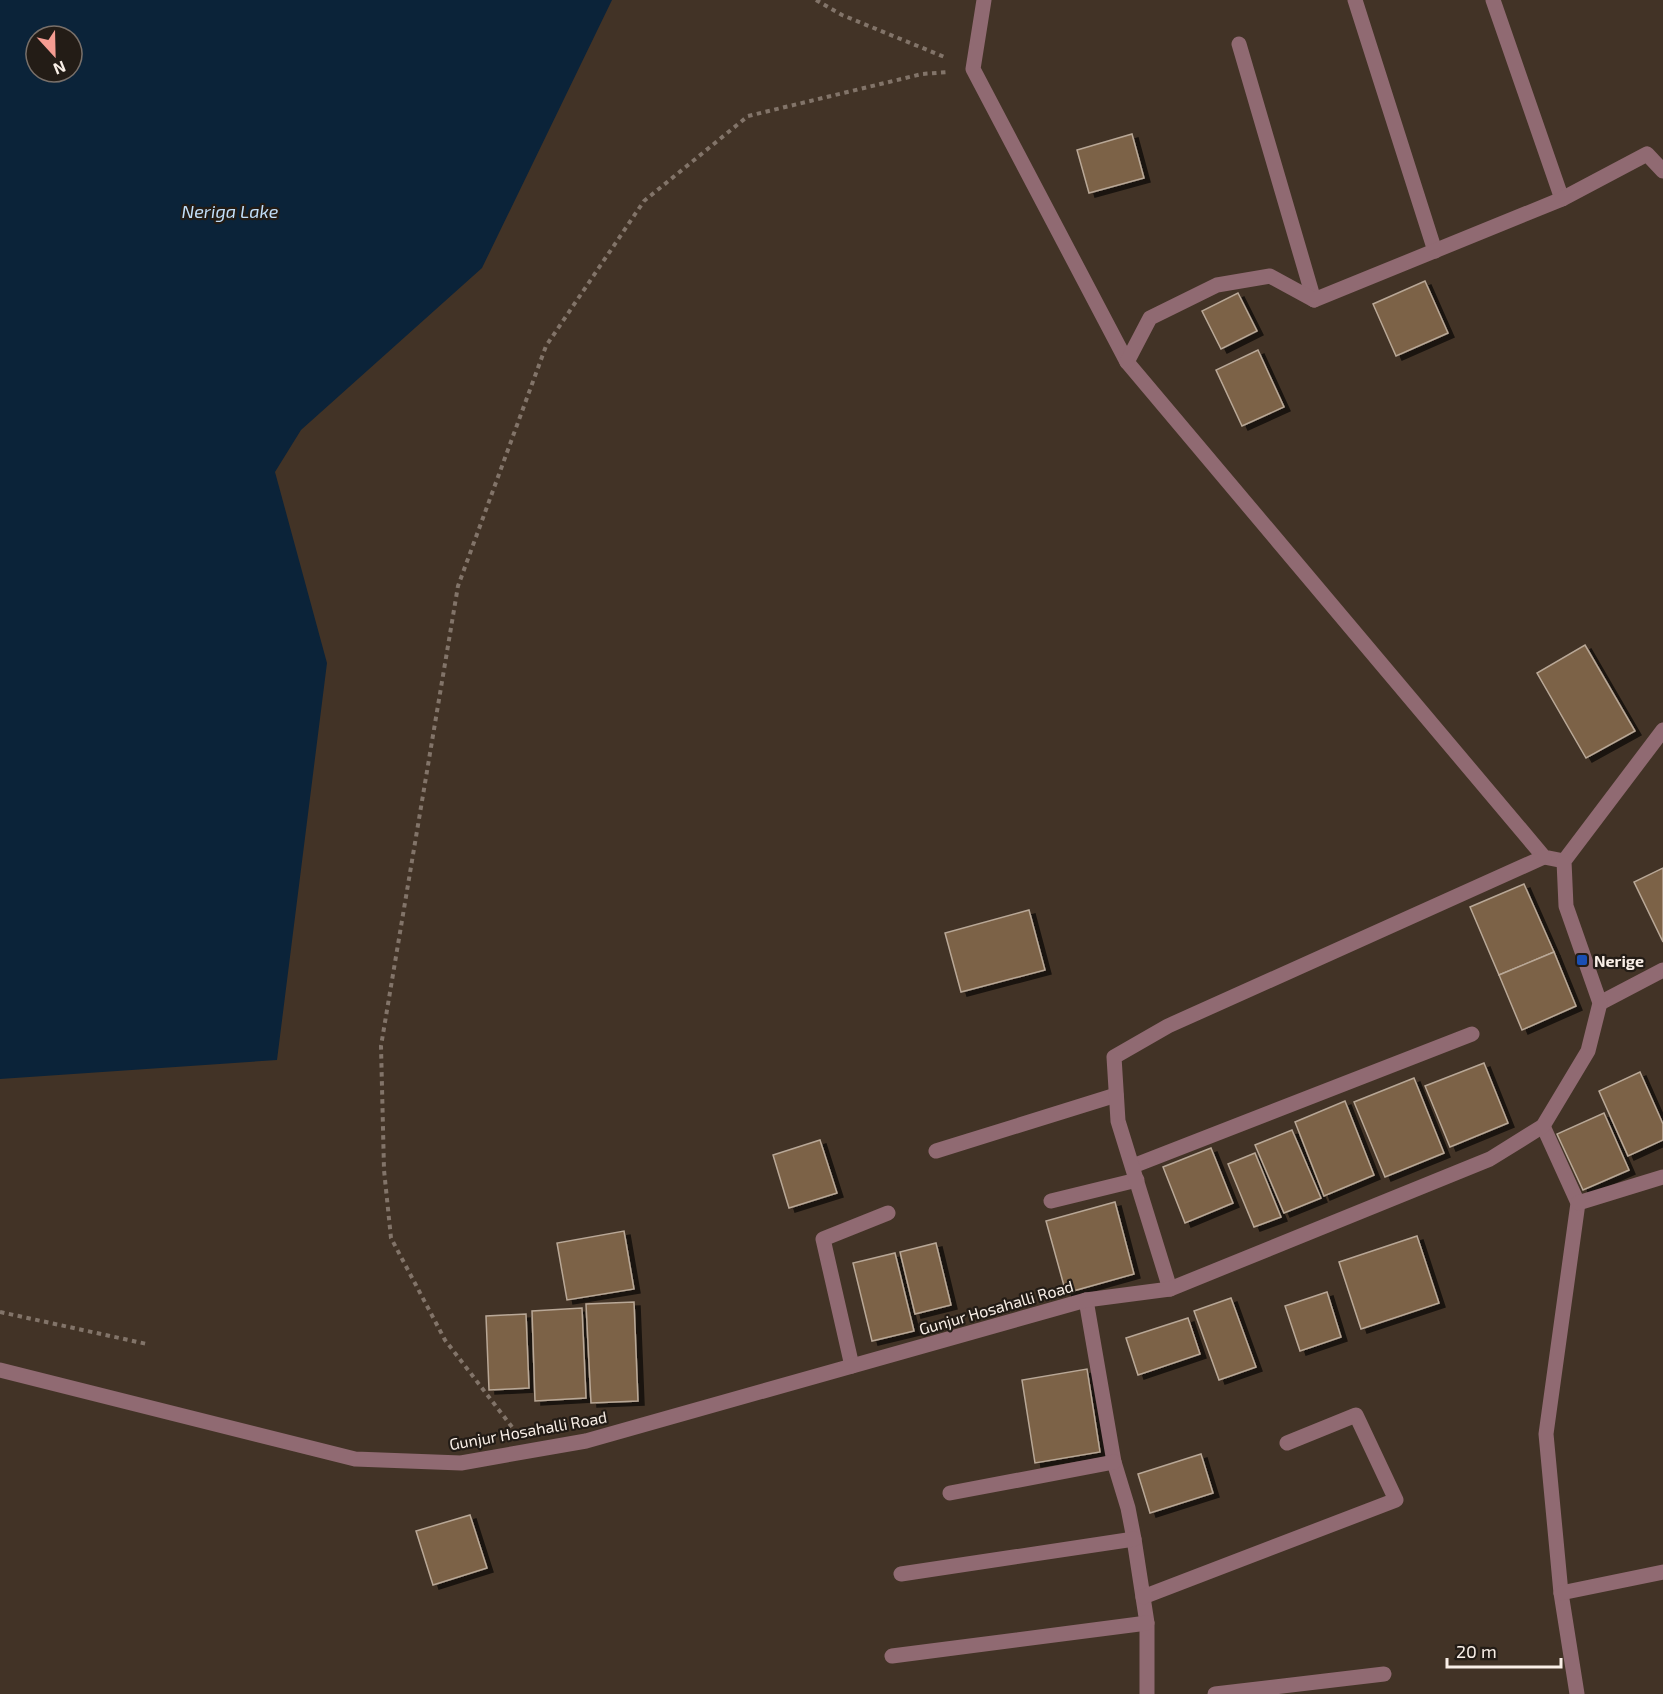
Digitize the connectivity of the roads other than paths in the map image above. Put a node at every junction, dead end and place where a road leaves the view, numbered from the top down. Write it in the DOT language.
graph roads {
  1 [pos="984,0"];
  2 [pos="1355,0"];
  3 [pos="1493,0"];
  4 [pos="1239,44"];
  5 [pos="1663,171"];
  6 [pos="1562,199"];
  7 [pos="1435,250"];
  8 [pos="1314,300"];
  9 [pos="1127,362"];
  10 [pos="1663,730"];
  11 [pos="1544,857"];
  12 [pos="1564,861"];
  13 [pos="1663,970"];
  14 [pos="1600,1003"];
  15 [pos="1472,1034"];
  16 [pos="1116,1095"];
  17 [pos="1543,1125"];
  18 [pos="936,1151"];
  19 [pos="1135,1173"];
  20 [pos="1663,1177"];
  21 [pos="1051,1201"];
  22 [pos="1578,1203"];
  23 [pos="888,1213"];
  24 [pos="1170,1289"];
  25 [pos="1086,1300"];
  26 [pos="852,1366"];
  27 [pos="0,1370"];
  28 [pos="1287,1443"];
  29 [pos="1114,1462"];
  30 [pos="950,1493"];
  31 [pos="1134,1539"];
  32 [pos="1663,1572"];
  33 [pos="901,1574"];
  34 [pos="1561,1593"];
  35 [pos="1143,1597"];
  36 [pos="1147,1623"];
  37 [pos="892,1656"];
  38 [pos="1384,1674"];
  39 [pos="1147,1694"];
  40 [pos="1215,1694"];
  41 [pos="1577,1694"];
  1 -- 9 [label="street"];
  2 -- 7 [label="street"];
  3 -- 6 [label="street"];
  4 -- 8 [label="street"];
  5 -- 6 [label="street"];
  6 -- 7 [label="street"];
  7 -- 8 [label="street"];
  8 -- 9 [label="street"];
  9 -- 11 [label="street"];
  10 -- 12 [label="street"];
  11 -- 12 [label="street"];
  11 -- 16 [label="street"];
  12 -- 14 [label="street"];
  13 -- 14 [label="street"];
  14 -- 17 [label="street, Gunjur Hosahalli Road"];
  15 -- 19 [label="street"];
  16 -- 18 [label="street"];
  16 -- 19 [label="street"];
  17 -- 22 [label="street"];
  17 -- 24 [label="street, Gunjur Hosahalli Road"];
  19 -- 21 [label="street"];
  19 -- 24 [label="street"];
  20 -- 22 [label="street"];
  22 -- 34 [label="street"];
  23 -- 26 [label="street"];
  24 -- 25 [label="street, Gunjur Hosahalli Road"];
  25 -- 26 [label="street, Gunjur Hosahalli Road"];
  25 -- 29 [label="street"];
  26 -- 27 [label="street, Gunjur Hosahalli Road"];
  28 -- 35 [label="street"];
  29 -- 30 [label="street"];
  29 -- 31 [label="street"];
  31 -- 33 [label="street"];
  31 -- 35 [label="street"];
  32 -- 34 [label="street"];
  34 -- 41 [label="street"];
  35 -- 36 [label="street"];
  36 -- 37 [label="street"];
  36 -- 39 [label="street"];
  38 -- 40 [label="street"];
}
